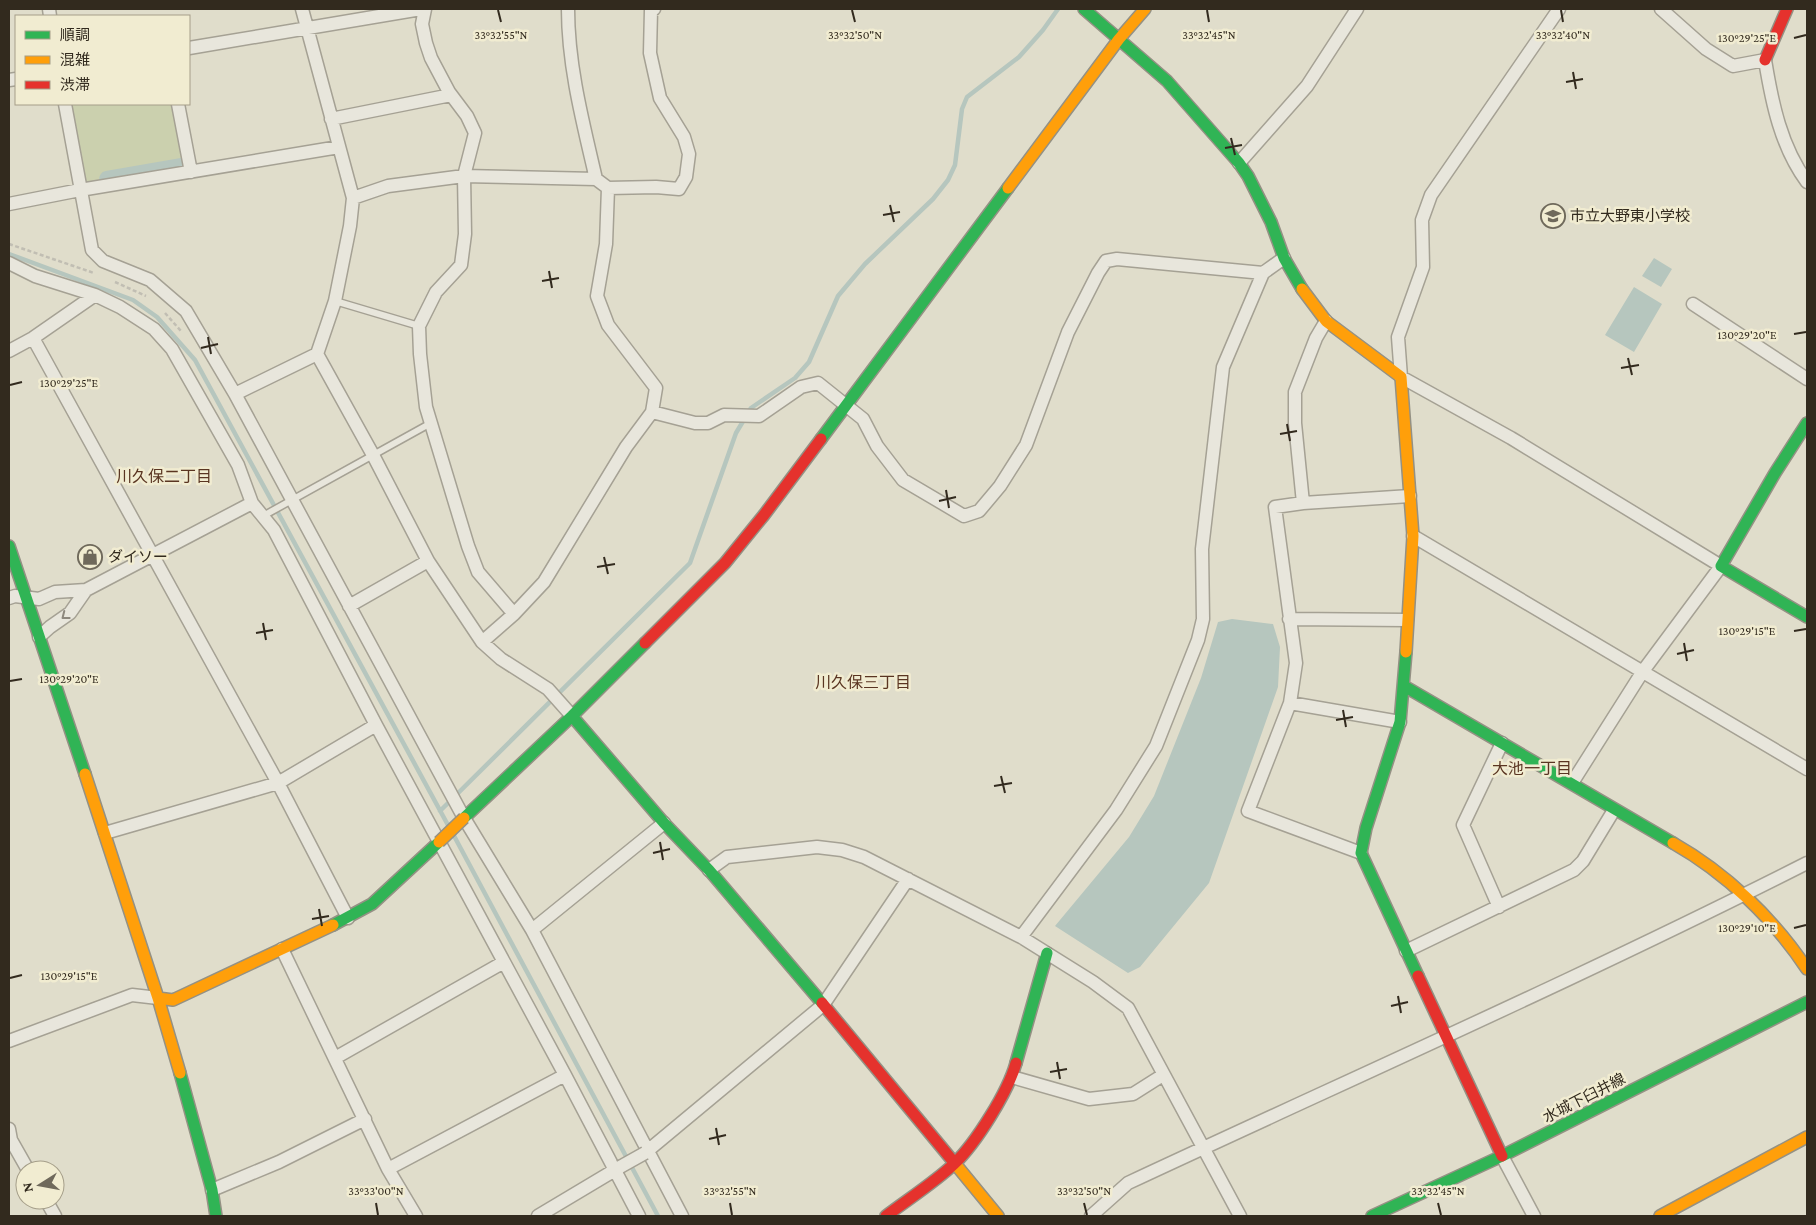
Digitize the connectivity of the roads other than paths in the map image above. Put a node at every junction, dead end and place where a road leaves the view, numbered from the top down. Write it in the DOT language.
graph roads {
  1 [pos="302,9"];
  2 [pos="421,9"];
  3 [pos="425,9"];
  4 [pos="568,9"];
  5 [pos="654,9"];
  6 [pos="1084,9"];
  7 [pos="1145,9"];
  8 [pos="1357,9"];
  9 [pos="1559,9"];
  10 [pos="1662,9"];
  11 [pos="1787,9"];
  12 [pos="307,28"];
  13 [pos="1119,39"];
  14 [pos="190,48"];
  15 [pos="1765,60"];
  16 [pos="451,95"];
  17 [pos="65,105"];
  18 [pos="178,105"];
  19 [pos="331,119"];
  20 [pos="339,147"];
  21 [pos="1239,163"];
  22 [pos="191,172"];
  23 [pos="464,176"];
  24 [pos="596,179"];
  25 [pos="1807,182"];
  26 [pos="608,188"];
  27 [pos="80,190"];
  28 [pos="353,198"];
  29 [pos="9,204"];
  30 [pos="1284,258"];
  31 [pos="9,263"];
  32 [pos="1263,273"];
  33 [pos="95,295"];
  34 [pos="335,301"];
  35 [pos="1693,304"];
  36 [pos="1326,321"];
  37 [pos="419,326"];
  38 [pos="33,338"];
  39 [pos="9,351"];
  40 [pos="317,354"];
  41 [pos="1400,377"];
  42 [pos="1807,379"];
  43 [pos="236,394"];
  44 [pos="847,405"];
  45 [pos="652,412"];
  46 [pos="431,423"];
  47 [pos="1807,423"];
  48 [pos="373,455"];
  49 [pos="1410,496"];
  50 [pos="292,500"];
  51 [pos="252,503"];
  52 [pos="1304,503"];
  53 [pos="263,516"];
  54 [pos="1413,536"];
  55 [pos="9,546"];
  56 [pos="152,556"];
  57 [pos="428,561"];
  58 [pos="1721,566"];
  59 [pos="86,590"];
  60 [pos="27,596"];
  61 [pos="9,598"];
  62 [pos="349,606"];
  63 [pos="514,614"];
  64 [pos="1807,617"];
  65 [pos="1289,619"];
  66 [pos="1407,620"];
  67 [pos="39,637"];
  68 [pos="482,642"];
  69 [pos="1643,670"];
  70 [pos="1404,686"];
  71 [pos="1290,703"];
  72 [pos="572,716"];
  73 [pos="1400,722"];
  74 [pos="376,725"];
  75 [pos="1502,742"];
  76 [pos="1807,769"];
  77 [pos="278,783"];
  78 [pos="1572,783"];
  79 [pos="1614,810"];
  80 [pos="464,818"];
  81 [pos="664,823"];
  82 [pos="106,832"];
  83 [pos="439,842"];
  84 [pos="1362,852"];
  85 [pos="1807,863"];
  86 [pos="709,870"];
  87 [pos="908,879"];
  88 [pos="1744,895"];
  89 [pos="1499,907"];
  90 [pos="348,918"];
  91 [pos="532,930"];
  92 [pos="1021,937"];
  93 [pos="282,949"];
  94 [pos="1406,951"];
  95 [pos="1047,953"];
  96 [pos="504,962"];
  97 [pos="1807,969"];
  98 [pos="158,998"];
  99 [pos="1807,1002"];
  100 [pos="823,1005"];
  101 [pos="1446,1037"];
  102 [pos="9,1041"];
  103 [pos="335,1058"];
  104 [pos="565,1075"];
  105 [pos="1163,1075"];
  106 [pos="1012,1077"];
  107 [pos="365,1119"];
  108 [pos="10,1136"];
  109 [pos="1807,1137"];
  110 [pos="1204,1148"];
  111 [pos="647,1152"];
  112 [pos="1502,1156"];
  113 [pos="23,1160"];
  114 [pos="954,1164"];
  115 [pos="388,1169"];
  116 [pos="617,1169"];
  117 [pos="212,1190"];
  118 [pos="216,1216"];
  119 [pos="416,1216"];
  120 [pos="538,1216"];
  121 [pos="639,1216"];
  122 [pos="682,1216"];
  123 [pos="886,1216"];
  124 [pos="998,1216"];
  125 [pos="1091,1216"];
  126 [pos="1240,1216"];
  127 [pos="1372,1216"];
  128 [pos="1534,1216"];
  129 [pos="1660,1216"];
  1 -- 12 [label="street"];
  2 -- 12 [label="street"];
  3 -- 16 [label="street"];
  4 -- 24 [label="street"];
  5 -- 26 [label="street"];
  6 -- 13 [label="street"];
  7 -- 13 [label="street"];
  8 -- 21 [label="street"];
  9 -- 41 [label="street"];
  10 -- 15 [label="street"];
  11 -- 15 [label="street"];
  12 -- 14 [label="street"];
  12 -- 19 [label="street"];
  13 -- 21 [label="street"];
  13 -- 44 [label="street"];
  15 -- 25 [label="street"];
  16 -- 19 [label="street"];
  16 -- 23 [label="street"];
  17 -- 27 [label="street"];
  18 -- 22 [label="street"];
  19 -- 20 [label="street"];
  20 -- 22 [label="street"];
  20 -- 28 [label="street"];
  21 -- 30 [label="street"];
  22 -- 27 [label="street"];
  23 -- 24 [label="street"];
  23 -- 28 [label="street"];
  23 -- 37 [label="street"];
  24 -- 26 [label="street"];
  26 -- 45 [label="street"];
  27 -- 29 [label="street"];
  27 -- 43 [label="street"];
  28 -- 34 [label="street"];
  30 -- 32 [label="street"];
  30 -- 36 [label="street"];
  31 -- 33 [label="street"];
  32 -- 44 [label="street"];
  32 -- 92 [label="street"];
  33 -- 38 [label="street"];
  33 -- 51 [label="street"];
  34 -- 37 [label="lane"];
  34 -- 40 [label="street"];
  35 -- 42 [label="street"];
  36 -- 41 [label="street"];
  36 -- 52 [label="street"];
  37 -- 46 [label="street"];
  38 -- 39 [label="street"];
  38 -- 56 [label="street"];
  40 -- 43 [label="street"];
  40 -- 48 [label="street"];
  41 -- 49 [label="street"];
  41 -- 58 [label="street"];
  43 -- 50 [label="street"];
  44 -- 45 [label="street"];
  44 -- 72 [label="street"];
  45 -- 63 [label="street"];
  46 -- 48 [label="lane"];
  46 -- 63 [label="street"];
  47 -- 58 [label="street"];
  48 -- 50 [label="lane"];
  48 -- 57 [label="street"];
  49 -- 52 [label="street"];
  49 -- 54 [label="street"];
  50 -- 53 [label="lane"];
  50 -- 62 [label="street"];
  51 -- 53 [label="street"];
  51 -- 56 [label="street"];
  52 -- 65 [label="street"];
  53 -- 74 [label="street"];
  54 -- 66 [label="street"];
  54 -- 69 [label="street"];
  55 -- 60 [label="street"];
  56 -- 59 [label="street"];
  56 -- 77 [label="street"];
  57 -- 62 [label="street"];
  57 -- 68 [label="street"];
  58 -- 64 [label="street"];
  58 -- 69 [label="street"];
  59 -- 60 [label="street"];
  59 -- 67 [label="street, one-way"];
  60 -- 61 [label="street"];
  60 -- 67 [label="street"];
  62 -- 80 [label="street"];
  63 -- 68 [label="street"];
  65 -- 66 [label="street"];
  65 -- 71 [label="street"];
  66 -- 70 [label="street"];
  67 -- 82 [label="street"];
  68 -- 72 [label="street"];
  69 -- 76 [label="street"];
  69 -- 78 [label="street"];
  70 -- 73 [label="street"];
  70 -- 75 [label="street"];
  71 -- 73 [label="street"];
  71 -- 84 [label="street"];
  72 -- 80 [label="street"];
  72 -- 81 [label="street"];
  73 -- 84 [label="street"];
  74 -- 77 [label="street"];
  74 -- 83 [label="street"];
  75 -- 78 [label="street"];
  75 -- 89 [label="street"];
  77 -- 82 [label="street"];
  77 -- 90 [label="street"];
  78 -- 79 [label="street"];
  79 -- 88 [label="street"];
  79 -- 89 [label="street"];
  80 -- 83 [label="street, bridge"];
  80 -- 91 [label="street"];
  81 -- 86 [label="street"];
  81 -- 91 [label="street"];
  82 -- 98 [label="street"];
  83 -- 90 [label="street"];
  83 -- 96 [label="street"];
  84 -- 94 [label="street"];
  85 -- 88 [label="street"];
  86 -- 87 [label="street"];
  86 -- 100 [label="street"];
  87 -- 92 [label="street"];
  87 -- 100 [label="street"];
  88 -- 97 [label="street"];
  88 -- 101 [label="street"];
  89 -- 94 [label="street"];
  90 -- 93 [label="street"];
  91 -- 111 [label="street"];
  92 -- 95 [label="street"];
  93 -- 98 [label="street"];
  93 -- 103 [label="street"];
  94 -- 101 [label="street"];
  95 -- 105 [label="street"];
  95 -- 106 [label="street"];
  96 -- 103 [label="street"];
  96 -- 104 [label="street"];
  98 -- 102 [label="street"];
  98 -- 117 [label="street"];
  99 -- 112 [label="street, 水城下臼井線"];
  100 -- 111 [label="street"];
  100 -- 114 [label="street"];
  101 -- 110 [label="street"];
  101 -- 112 [label="street"];
  103 -- 107 [label="street"];
  104 -- 115 [label="street"];
  104 -- 116 [label="street"];
  105 -- 106 [label="street"];
  105 -- 110 [label="street"];
  106 -- 114 [label="street"];
  107 -- 115 [label="street"];
  107 -- 117 [label="street"];
  108 -- 113 [label="street"];
  109 -- 129 [label="street"];
  110 -- 125 [label="street"];
  110 -- 126 [label="street"];
  111 -- 116 [label="street, bridge"];
  111 -- 122 [label="street"];
  112 -- 127 [label="street, 水城下臼井線"];
  112 -- 128 [label="street"];
  114 -- 123 [label="street"];
  114 -- 124 [label="street"];
  115 -- 119 [label="street"];
  116 -- 120 [label="street"];
  116 -- 121 [label="street"];
  117 -- 118 [label="street"];
}
